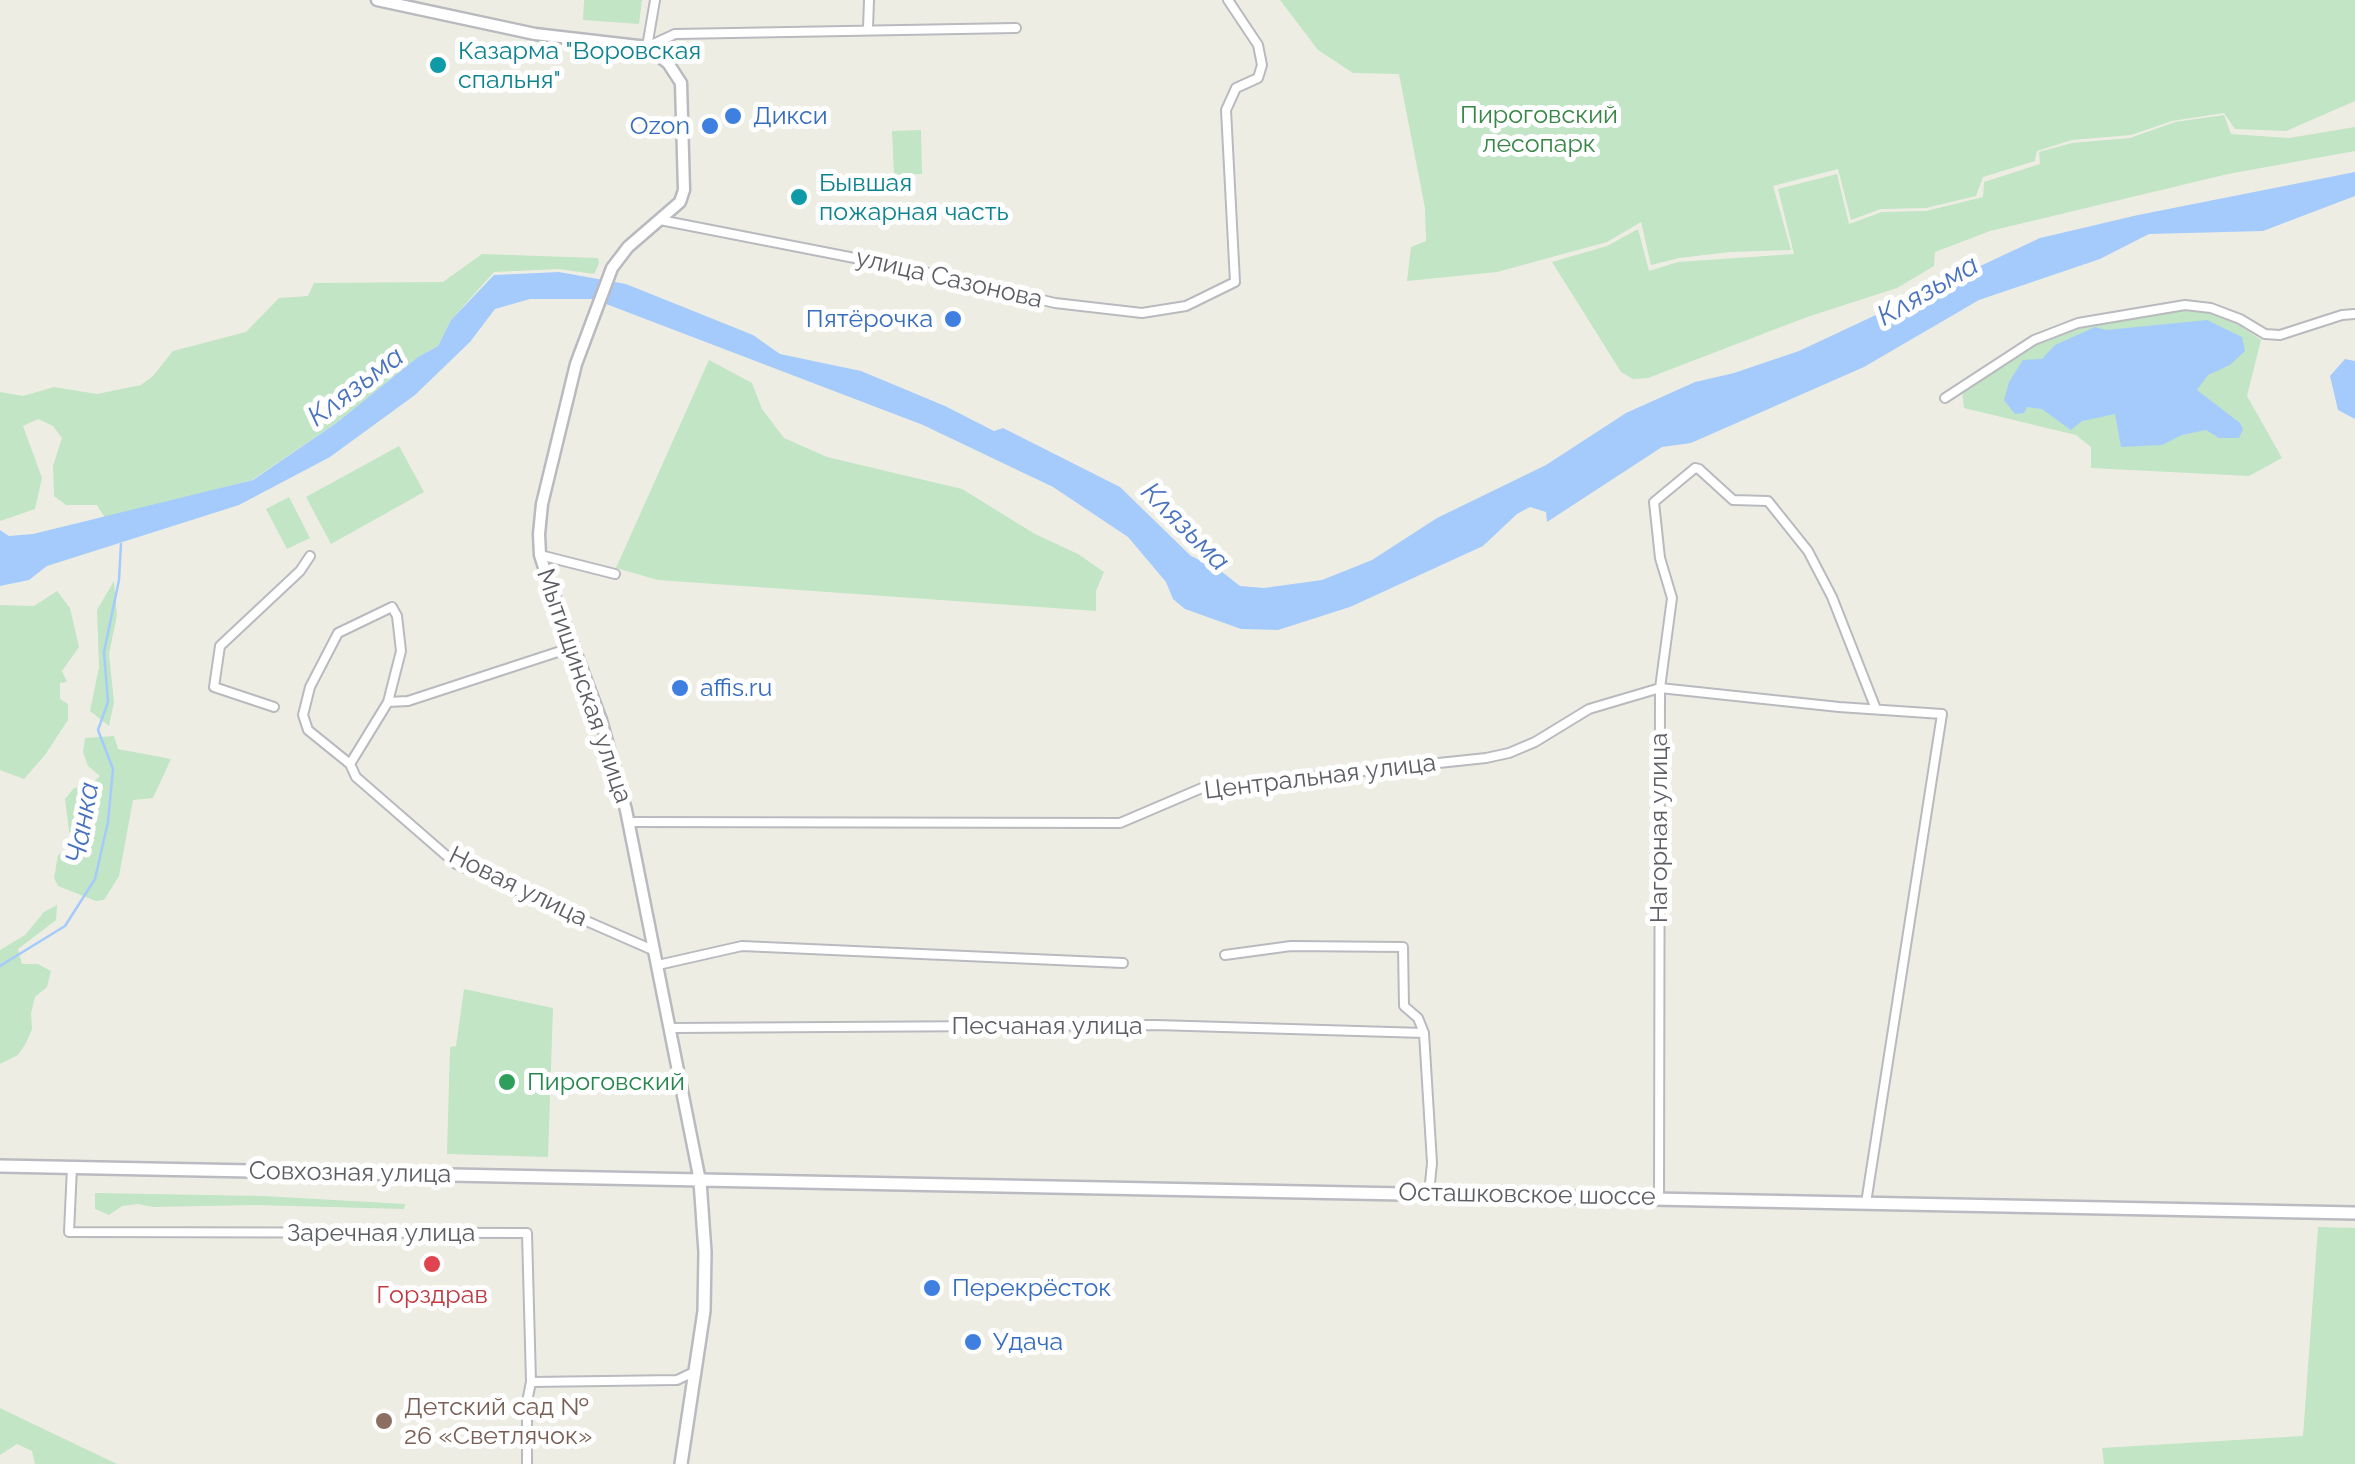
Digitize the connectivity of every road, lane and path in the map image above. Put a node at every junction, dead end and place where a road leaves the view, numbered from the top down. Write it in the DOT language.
graph roads {
  1 [pos="377,0"];
  2 [pos="656,0"];
  3 [pos="869,0"];
  4 [pos="1228,0"];
  5 [pos="868,28"];
  6 [pos="1016,28"];
  7 [pos="648,46"];
  8 [pos="660,220"];
  9 [pos="2355,314"];
  10 [pos="1945,398"];
  11 [pos="310,556"];
  12 [pos="540,556"];
  13 [pos="615,574"];
  14 [pos="573,647"];
  15 [pos="1660,688"];
  16 [pos="388,702"];
  17 [pos="274,707"];
  18 [pos="1876,709"];
  19 [pos="350,764"];
  20 [pos="628,822"];
  21 [pos="655,950"];
  22 [pos="1225,955"];
  23 [pos="1122,962"];
  24 [pos="658,965"];
  25 [pos="671,1028"];
  26 [pos="1424,1033"];
  27 [pos="0,1166"];
  28 [pos="72,1167"];
  29 [pos="700,1181"];
  30 [pos="1429,1193"];
  31 [pos="1658,1198"];
  32 [pos="1866,1203"];
  33 [pos="2355,1213"];
  34 [pos="696,1370"];
  35 [pos="677,1380"];
  36 [pos="531,1382"];
  37 [pos="693,1393"];
  38 [pos="527,1464"];
  39 [pos="681,1464"];
  1 -- 7 [label="street"];
  2 -- 7 [label="street"];
  3 -- 5 [label="street"];
  4 -- 8 [label="street, улица Сазонова"];
  5 -- 6 [label="street"];
  5 -- 7 [label="street"];
  7 -- 8 [label="street"];
  8 -- 12 [label="street, Мытищинская улица"];
  9 -- 10 [label="street"];
  11 -- 17 [label="street"];
  12 -- 13 [label="street"];
  12 -- 14 [label="street, Мытищинская улица"];
  14 -- 16 [label="street"];
  14 -- 20 [label="street, Мытищинская улица"];
  15 -- 18 [label="street, Центральная улица"];
  15 -- 18 [label="street, Нагорная улица"];
  15 -- 20 [label="street, Центральная улица"];
  15 -- 31 [label="street, Нагорная улица"];
  16 -- 19 [label="street"];
  16 -- 19 [label="street, Новая улица"];
  18 -- 32 [label="street, Центральная улица"];
  19 -- 21 [label="street, Новая улица"];
  20 -- 21 [label="street, Мытищинская улица"];
  21 -- 24 [label="street, Мытищинская улица"];
  22 -- 26 [label="street"];
  23 -- 24 [label="street"];
  24 -- 25 [label="street, Мытищинская улица"];
  25 -- 26 [label="street, Песчаная улица"];
  25 -- 29 [label="street, Мытищинская улица"];
  26 -- 30 [label="street"];
  27 -- 28 [label="main road, Совхозная улица"];
  28 -- 29 [label="main road, Совхозная улица"];
  28 -- 36 [label="street, Заречная улица"];
  29 -- 30 [label="main road, Осташковское шоссе"];
  29 -- 34 [label="main road"];
  30 -- 31 [label="main road, Осташковское шоссе"];
  31 -- 32 [label="main road, Осташковское шоссе"];
  32 -- 33 [label="main road, Осташковское шоссе"];
  34 -- 35 [label="street"];
  34 -- 37 [label="main road"];
  35 -- 36 [label="street"];
  35 -- 37 [label="street"];
  36 -- 38 [label="street, Заречная улица"];
  37 -- 39 [label="main road"];
}
